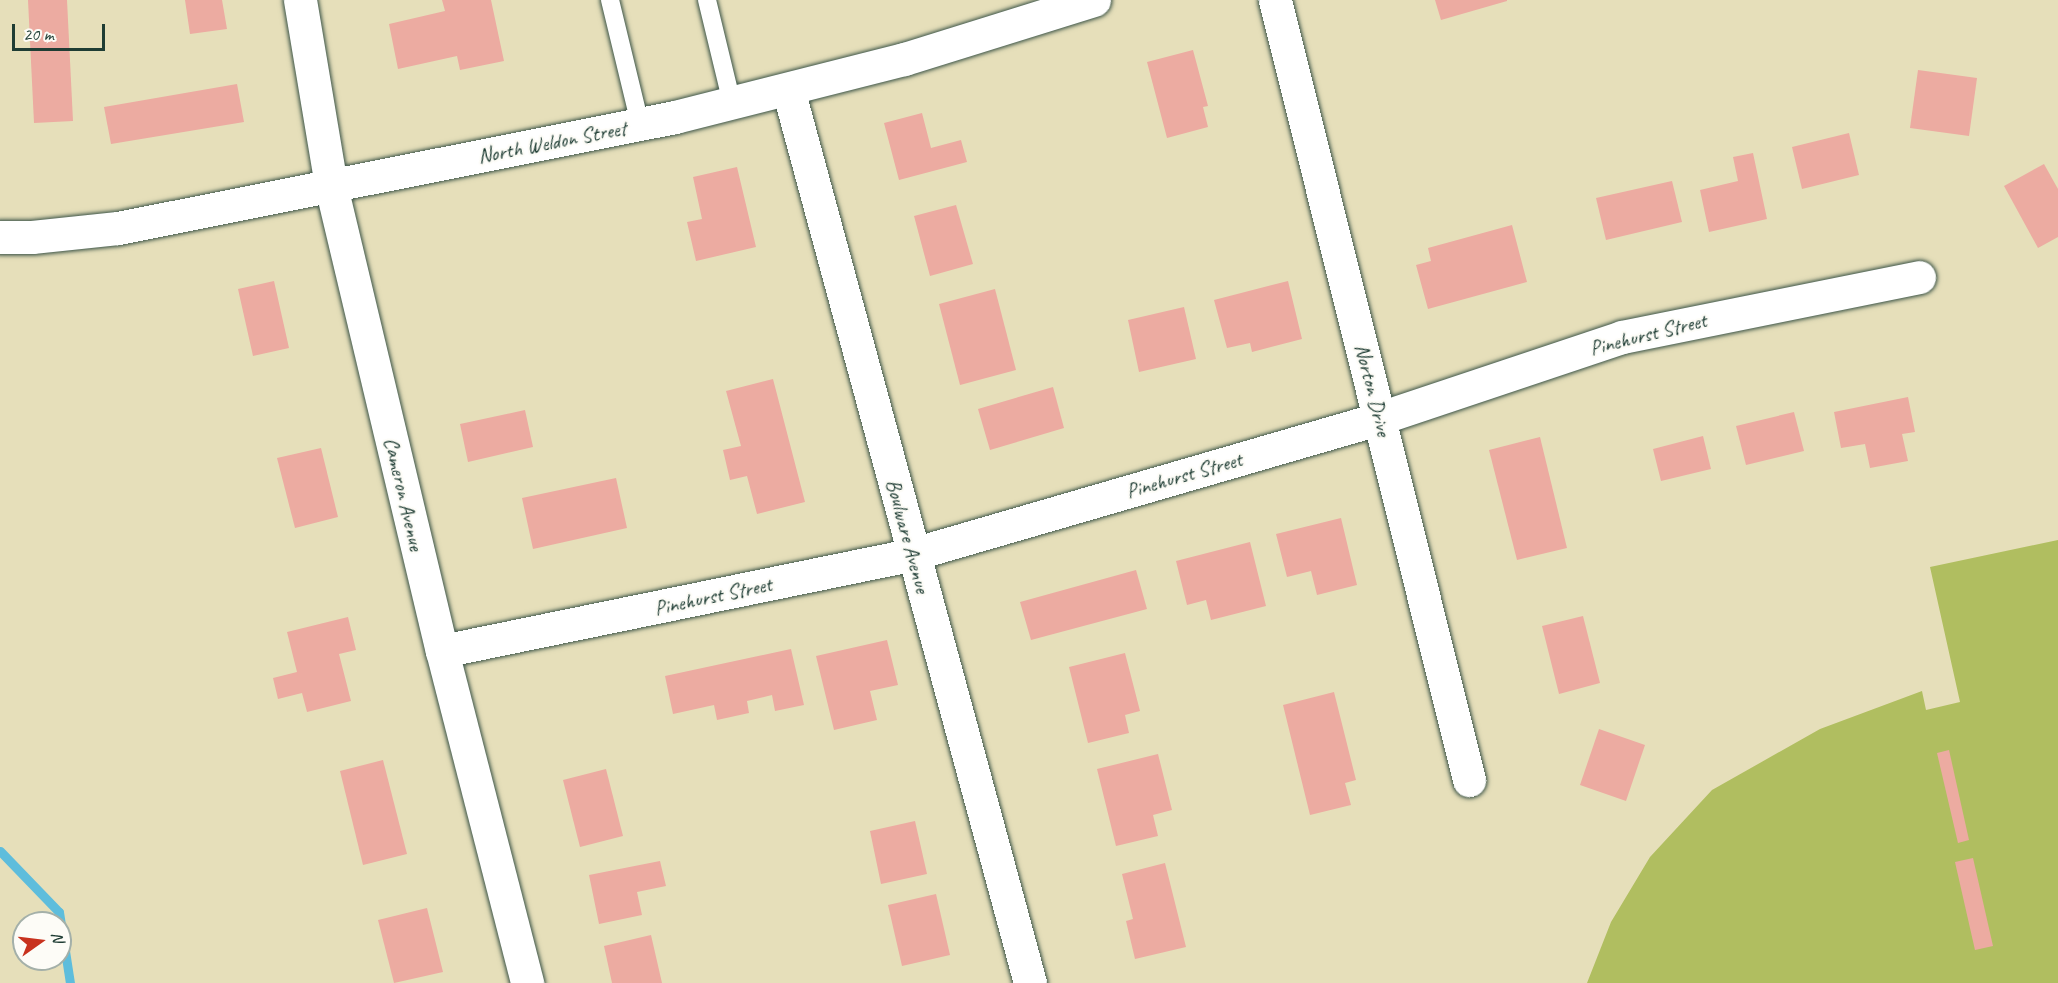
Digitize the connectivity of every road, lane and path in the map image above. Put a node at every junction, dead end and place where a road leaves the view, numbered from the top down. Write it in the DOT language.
graph roads {
  1 [pos="300,0"];
  2 [pos="610,0"];
  3 [pos="707,0"];
  4 [pos="1094,0"];
  5 [pos="1275,0"];
  6 [pos="788,89"];
  7 [pos="732,103"];
  8 [pos="640,124"];
  9 [pos="332,186"];
  10 [pos="0,237"];
  11 [pos="1919,277"];
  12 [pos="1380,418"];
  13 [pos="913,554"];
  14 [pos="442,651"];
  15 [pos="1469,780"];
  16 [pos="527,983"];
  17 [pos="1030,983"];
  1 -- 9 [label="street, Cameron Avenue"];
  2 -- 8 [label="lane"];
  3 -- 7 [label="lane"];
  4 -- 6 [label="street, North Weldon Street"];
  5 -- 12 [label="street, Norton Drive"];
  6 -- 7 [label="street, North Weldon Street"];
  6 -- 13 [label="street, Boulware Avenue"];
  7 -- 8 [label="street, North Weldon Street"];
  8 -- 9 [label="street, North Weldon Street"];
  9 -- 10 [label="street, North Weldon Street"];
  9 -- 14 [label="street, Cameron Avenue"];
  11 -- 12 [label="street, Pinehurst Street"];
  12 -- 13 [label="street, Pinehurst Street"];
  12 -- 15 [label="street, Norton Drive"];
  13 -- 14 [label="street, Pinehurst Street"];
  13 -- 17 [label="street, Boulware Avenue"];
  14 -- 16 [label="street, Cameron Avenue"];
}
